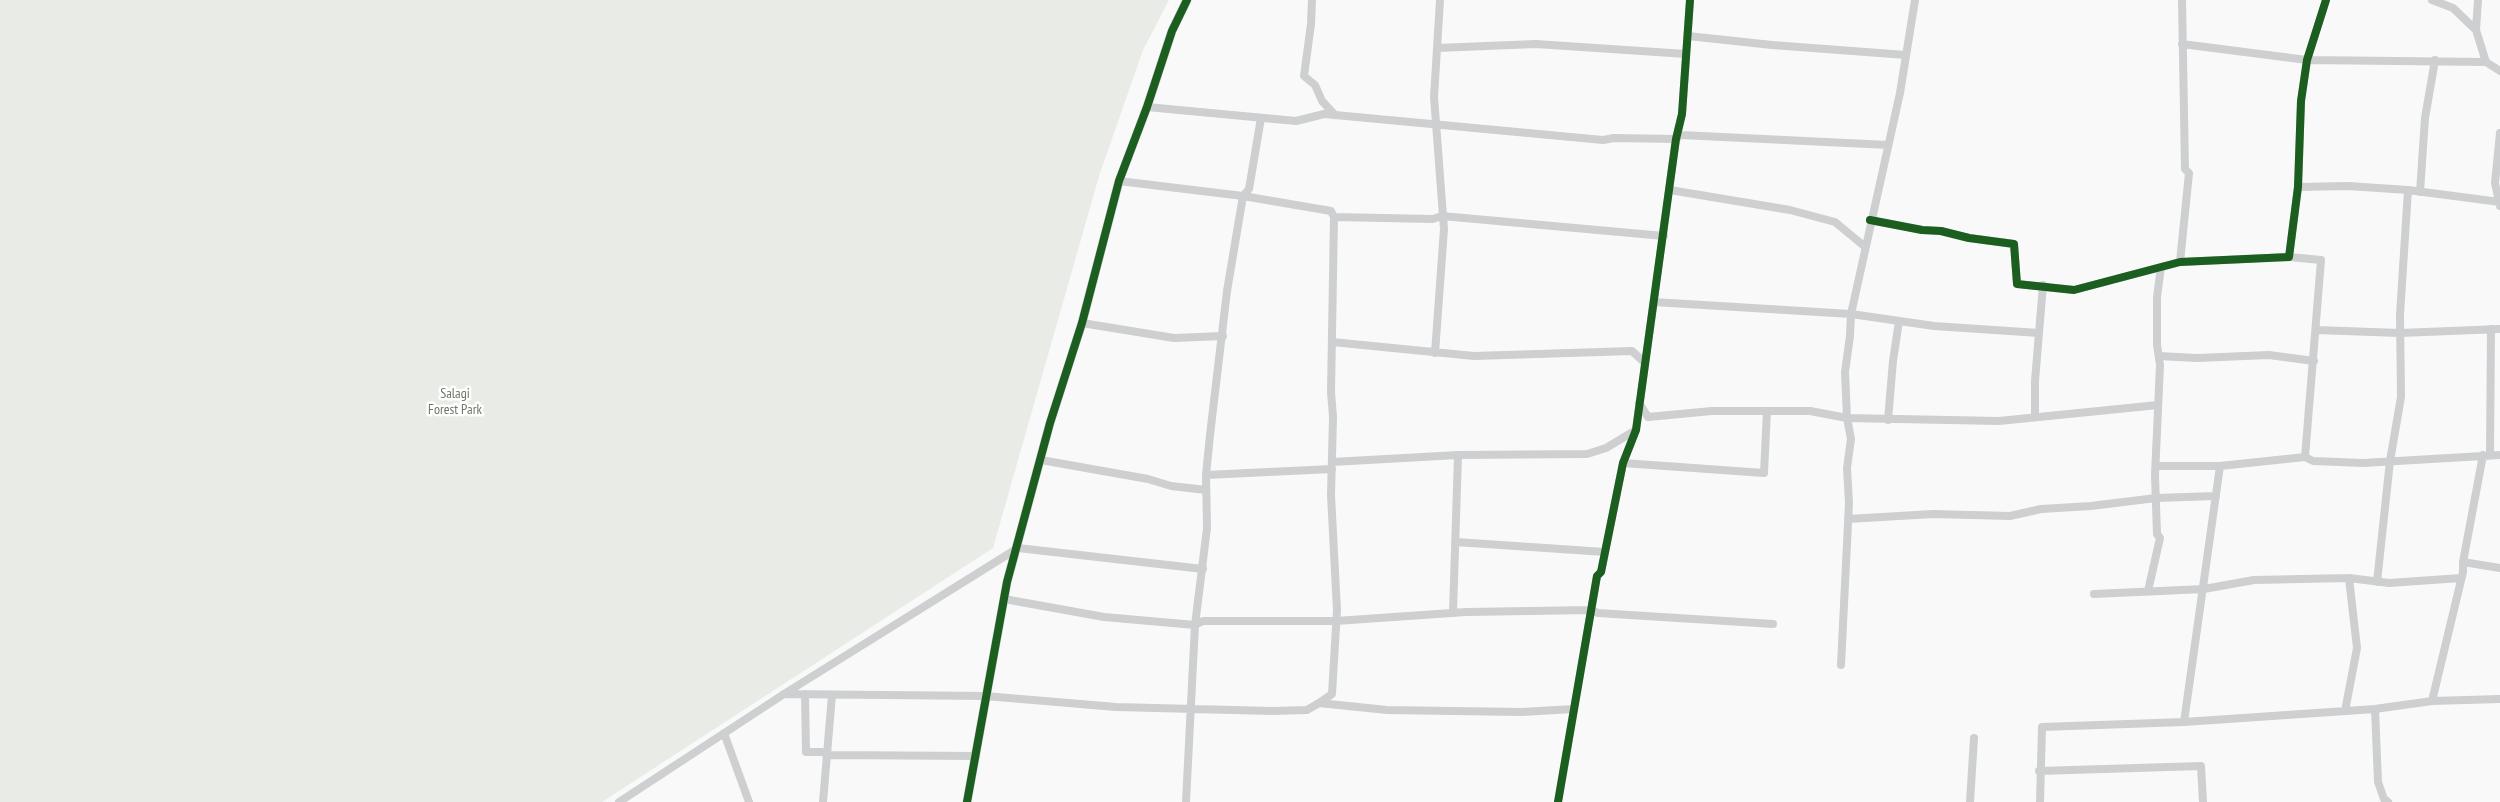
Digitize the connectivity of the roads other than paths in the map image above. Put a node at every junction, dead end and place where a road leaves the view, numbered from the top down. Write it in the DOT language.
graph roads {
  1 [pos="1187,0"];
  2 [pos="1312,0"];
  3 [pos="1440,0"];
  4 [pos="1690,0"];
  5 [pos="1915,0"];
  6 [pos="2182,0"];
  7 [pos="2326,0"];
  8 [pos="2432,0"];
  9 [pos="2478,0"];
  10 [pos="2476,30"];
  11 [pos="1688,36"];
  12 [pos="2182,44"];
  13 [pos="1437,48"];
  14 [pos="1686,54"];
  15 [pos="1906,55"];
  16 [pos="2307,60"];
  17 [pos="2435,60"];
  18 [pos="2486,62"];
  19 [pos="2500,71"];
  20 [pos="1147,107"];
  21 [pos="1335,115"];
  22 [pos="1261,118"];
  23 [pos="1437,125"];
  24 [pos="2500,133"];
  25 [pos="1676,139"];
  26 [pos="1888,145"];
  27 [pos="1119,180"];
  28 [pos="2298,187"];
  29 [pos="1670,190"];
  30 [pos="2408,190"];
  31 [pos="2420,192"];
  32 [pos="1243,196"];
  33 [pos="2500,203"];
  34 [pos="1442,216"];
  35 [pos="1334,217"];
  36 [pos="1870,220"];
  37 [pos="1664,236"];
  38 [pos="1864,246"];
  39 [pos="2290,257"];
  40 [pos="2180,262"];
  41 [pos="2161,267"];
  42 [pos="2043,286"];
  43 [pos="1654,302"];
  44 [pos="1851,314"];
  45 [pos="1899,321"];
  46 [pos="1082,323"];
  47 [pos="2491,329"];
  48 [pos="2500,329"];
  49 [pos="2316,330"];
  50 [pos="2039,333"];
  51 [pos="2400,333"];
  52 [pos="1223,336"];
  53 [pos="1332,342"];
  54 [pos="1435,354"];
  55 [pos="2158,356"];
  56 [pos="2314,361"];
  57 [pos="1645,363"];
  58 [pos="1639,403"];
  59 [pos="2158,405"];
  60 [pos="1767,411"];
  61 [pos="2035,416"];
  62 [pos="1847,418"];
  63 [pos="1888,420"];
  64 [pos="1636,430"];
  65 [pos="1458,455"];
  66 [pos="2486,455"];
  67 [pos="2500,455"];
  68 [pos="2306,458"];
  69 [pos="1041,460"];
  70 [pos="2390,462"];
  71 [pos="1623,463"];
  72 [pos="1332,465"];
  73 [pos="2157,466"];
  74 [pos="2220,466"];
  75 [pos="1206,474"];
  76 [pos="1206,490"];
  77 [pos="2216,496"];
  78 [pos="2156,498"];
  79 [pos="1848,519"];
  80 [pos="1456,542"];
  81 [pos="1018,548"];
  82 [pos="1605,552"];
  83 [pos="2463,562"];
  84 [pos="2500,568"];
  85 [pos="1203,569"];
  86 [pos="2349,578"];
  87 [pos="2462,578"];
  88 [pos="2378,582"];
  89 [pos="2204,589"];
  90 [pos="2148,591"];
  91 [pos="2094,594"];
  92 [pos="1004,600"];
  93 [pos="1591,610"];
  94 [pos="1453,613"];
  95 [pos="1336,621"];
  96 [pos="1773,624"];
  97 [pos="1195,625"];
  98 [pos="1841,665"];
  99 [pos="784,694"];
  100 [pos="805,694"];
  101 [pos="832,695"];
  102 [pos="985,696"];
  103 [pos="2500,699"];
  104 [pos="2432,701"];
  105 [pos="1319,703"];
  106 [pos="1189,709"];
  107 [pos="1573,709"];
  108 [pos="2375,709"];
  109 [pos="2345,711"];
  110 [pos="2184,722"];
  111 [pos="724,733"];
  112 [pos="1974,738"];
  113 [pos="828,754"];
  114 [pos="976,756"];
  115 [pos="2039,771"];
  116 [pos="619,802"];
  117 [pos="749,802"];
  118 [pos="822,802"];
  119 [pos="967,802"];
  120 [pos="1186,802"];
  121 [pos="1558,802"];
  122 [pos="1970,802"];
  123 [pos="2040,802"];
  124 [pos="2204,802"];
  125 [pos="2388,802"];
  1 -- 20 [label="street"];
  2 -- 21 [label="street"];
  3 -- 13 [label="street"];
  4 -- 11 [label="street"];
  5 -- 15 [label="street"];
  6 -- 12 [label="street"];
  7 -- 16 [label="street"];
  8 -- 10 [label="street"];
  9 -- 10 [label="street"];
  10 -- 18 [label="street"];
  11 -- 14 [label="street"];
  11 -- 15 [label="street"];
  12 -- 16 [label="street"];
  12 -- 40 [label="street"];
  13 -- 14 [label="street"];
  13 -- 23 [label="street"];
  14 -- 25 [label="street"];
  15 -- 26 [label="street"];
  16 -- 17 [label="street"];
  16 -- 28 [label="street"];
  17 -- 18 [label="street"];
  17 -- 31 [label="street"];
  18 -- 19 [label="street"];
  20 -- 22 [label="street"];
  20 -- 27 [label="street"];
  21 -- 22 [label="street"];
  21 -- 23 [label="street"];
  22 -- 32 [label="street"];
  23 -- 25 [label="street"];
  23 -- 34 [label="street"];
  24 -- 33 [label="street"];
  25 -- 26 [label="street"];
  25 -- 29 [label="street"];
  26 -- 36 [label="street"];
  27 -- 32 [label="street"];
  27 -- 46 [label="street"];
  28 -- 30 [label="street"];
  28 -- 39 [label="street"];
  29 -- 37 [label="street"];
  29 -- 38 [label="street"];
  30 -- 31 [label="street"];
  30 -- 51 [label="street"];
  31 -- 33 [label="street"];
  32 -- 35 [label="street"];
  32 -- 52 [label="street"];
  34 -- 35 [label="street"];
  34 -- 37 [label="street"];
  34 -- 54 [label="street"];
  35 -- 53 [label="street"];
  36 -- 38 [label="street"];
  36 -- 42 [label="street"];
  37 -- 43 [label="street"];
  38 -- 44 [label="street"];
  39 -- 40 [label="street"];
  39 -- 49 [label="street"];
  40 -- 41 [label="street"];
  41 -- 42 [label="street"];
  41 -- 55 [label="street"];
  42 -- 50 [label="street"];
  43 -- 44 [label="street"];
  43 -- 57 [label="street"];
  44 -- 45 [label="street"];
  44 -- 62 [label="street"];
  45 -- 50 [label="street"];
  45 -- 63 [label="street"];
  46 -- 52 [label="street"];
  46 -- 69 [label="street"];
  47 -- 48 [label="street"];
  47 -- 51 [label="street"];
  47 -- 66 [label="street"];
  49 -- 51 [label="street"];
  49 -- 56 [label="street"];
  50 -- 61 [label="street"];
  51 -- 70 [label="street"];
  52 -- 75 [label="street"];
  53 -- 54 [label="street"];
  53 -- 72 [label="street"];
  54 -- 57 [label="street"];
  55 -- 56 [label="street"];
  55 -- 59 [label="street"];
  56 -- 68 [label="street"];
  57 -- 58 [label="street"];
  58 -- 60 [label="street"];
  58 -- 64 [label="street"];
  59 -- 61 [label="street"];
  59 -- 73 [label="street"];
  60 -- 62 [label="street"];
  60 -- 71 [label="street"];
  61 -- 63 [label="street"];
  62 -- 63 [label="street"];
  62 -- 79 [label="street"];
  64 -- 65 [label="street"];
  64 -- 71 [label="street"];
  65 -- 72 [label="street"];
  65 -- 80 [label="street"];
  66 -- 67 [label="street"];
  66 -- 70 [label="street"];
  66 -- 83 [label="street"];
  68 -- 70 [label="street"];
  68 -- 74 [label="street"];
  69 -- 76 [label="street"];
  69 -- 81 [label="street"];
  70 -- 88 [label="street"];
  71 -- 82 [label="street"];
  72 -- 75 [label="street"];
  72 -- 95 [label="street"];
  73 -- 74 [label="street"];
  73 -- 78 [label="street"];
  74 -- 77 [label="street"];
  75 -- 76 [label="street"];
  76 -- 85 [label="street"];
  77 -- 78 [label="street"];
  77 -- 89 [label="street"];
  78 -- 79 [label="street"];
  78 -- 90 [label="street"];
  79 -- 98 [label="street"];
  80 -- 82 [label="street"];
  80 -- 94 [label="street"];
  81 -- 85 [label="street"];
  81 -- 92 [label="street"];
  81 -- 99 [label="street"];
  82 -- 93 [label="street"];
  83 -- 84 [label="street"];
  83 -- 87 [label="street"];
  85 -- 97 [label="street"];
  86 -- 88 [label="street"];
  86 -- 89 [label="street"];
  86 -- 109 [label="street"];
  87 -- 88 [label="street"];
  87 -- 104 [label="street"];
  89 -- 90 [label="street"];
  89 -- 110 [label="street"];
  90 -- 91 [label="street"];
  92 -- 97 [label="street"];
  92 -- 102 [label="street"];
  93 -- 94 [label="street"];
  93 -- 96 [label="street"];
  93 -- 107 [label="street"];
  94 -- 95 [label="street"];
  95 -- 97 [label="street"];
  95 -- 105 [label="street"];
  97 -- 106 [label="street"];
  99 -- 100 [label="street"];
  99 -- 111 [label="street"];
  100 -- 101 [label="street"];
  100 -- 113 [label="street"];
  101 -- 102 [label="street"];
  101 -- 113 [label="street"];
  102 -- 106 [label="street"];
  102 -- 114 [label="street"];
  103 -- 104 [label="street"];
  104 -- 108 [label="street"];
  105 -- 106 [label="street"];
  105 -- 107 [label="street"];
  106 -- 120 [label="street"];
  107 -- 121 [label="street"];
  108 -- 109 [label="street"];
  108 -- 125 [label="street"];
  109 -- 110 [label="street"];
  110 -- 115 [label="street"];
  111 -- 116 [label="street"];
  111 -- 117 [label="street"];
  112 -- 122 [label="street"];
  113 -- 114 [label="street"];
  113 -- 118 [label="street"];
  114 -- 119 [label="street"];
  115 -- 123 [label="street"];
  115 -- 124 [label="street"];
}
